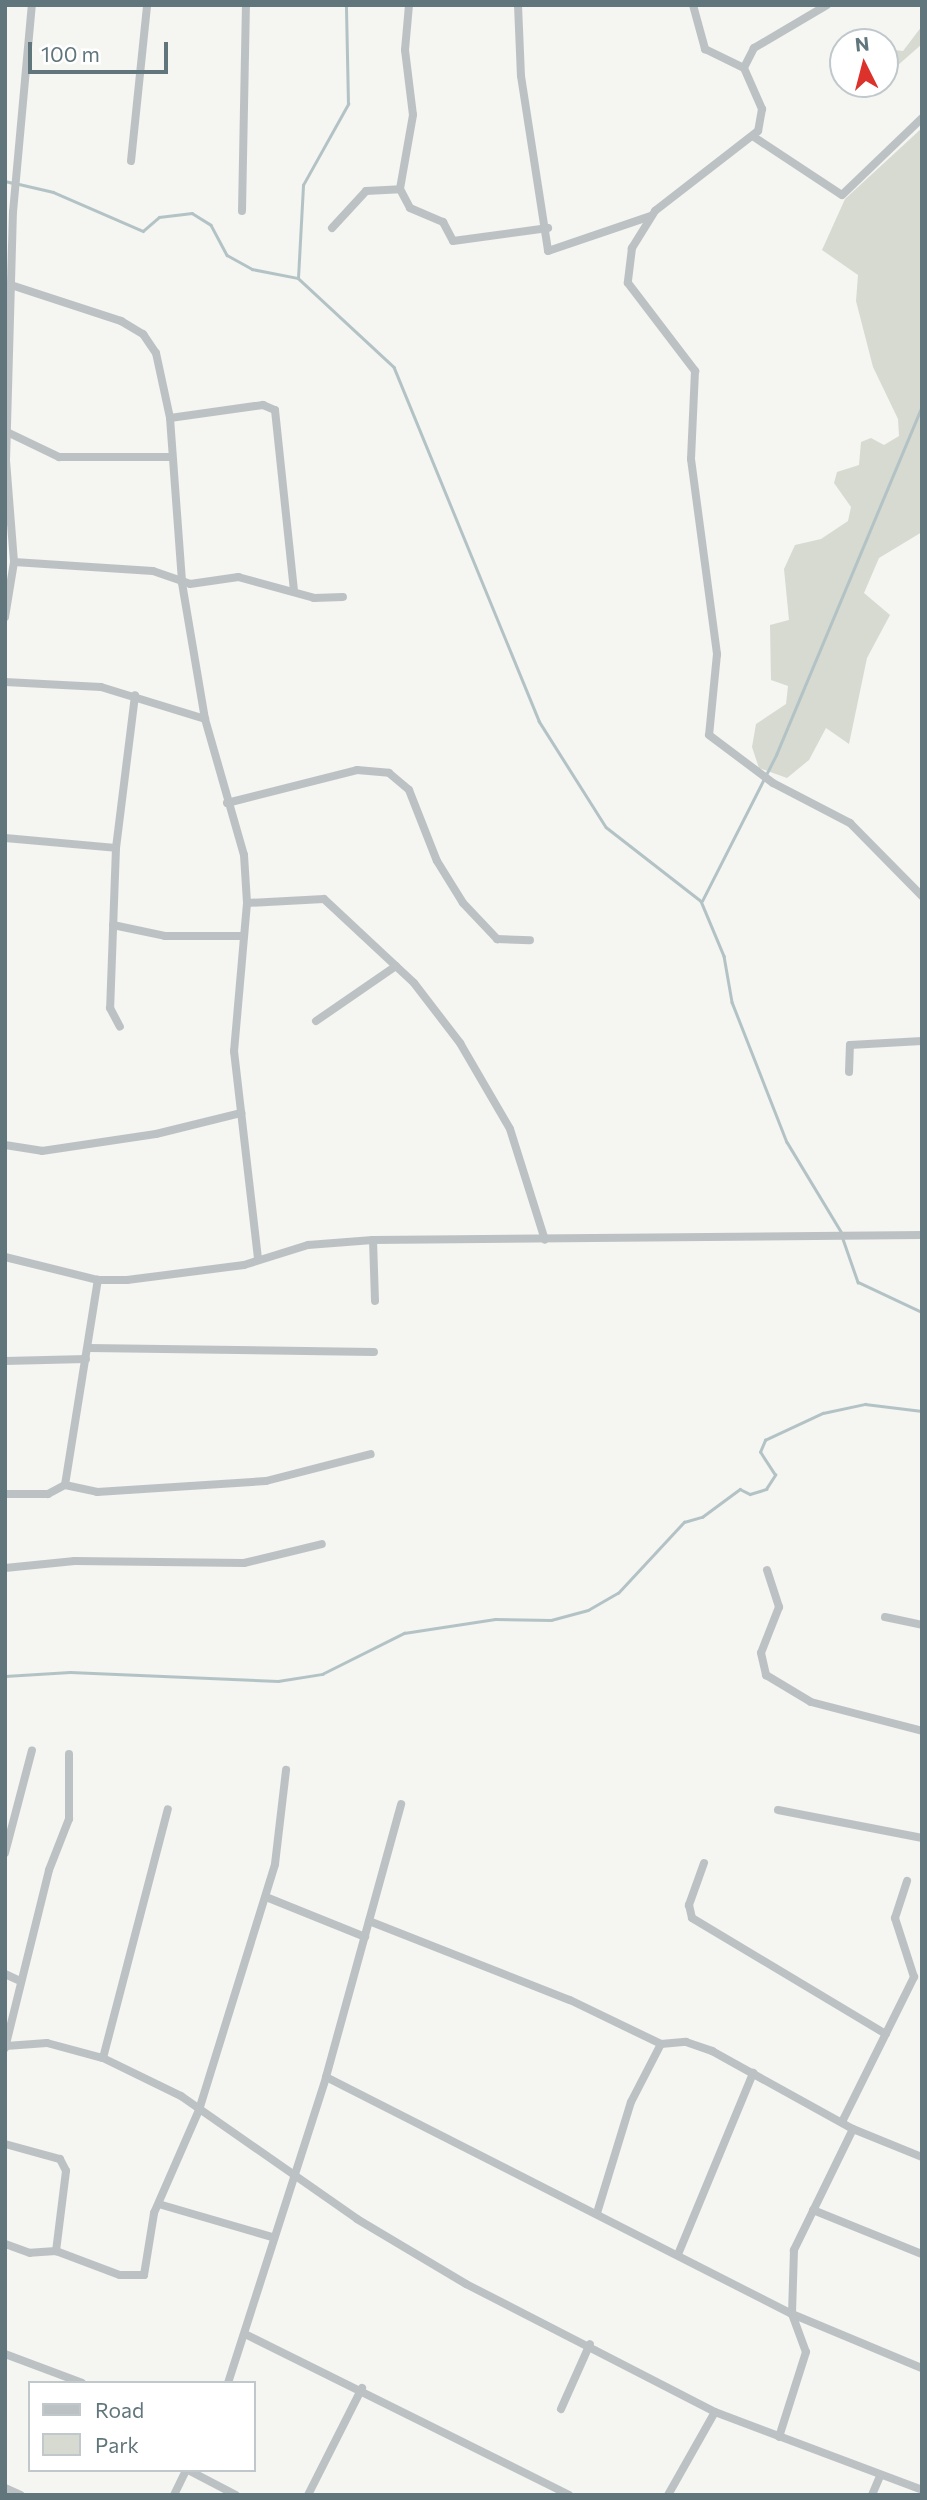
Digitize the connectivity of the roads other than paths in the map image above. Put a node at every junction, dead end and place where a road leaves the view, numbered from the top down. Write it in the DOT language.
graph roads {
  1 [pos="32,5"];
  2 [pos="147,5"];
  3 [pos="246,5"];
  4 [pos="409,5"];
  5 [pos="519,5"];
  6 [pos="693,5"];
  7 [pos="827,5"];
  8 [pos="744,68"];
  9 [pos="922,118"];
  10 [pos="754,137"];
  11 [pos="131,161"];
  12 [pos="400,189"];
  13 [pos="242,211"];
  14 [pos="652,216"];
  15 [pos="332,228"];
  16 [pos="548,228"];
  17 [pos="9,246"];
  18 [pos="14,286"];
  19 [pos="7,382"];
  20 [pos="170,418"];
  21 [pos="7,432"];
  22 [pos="172,457"];
  23 [pos="14,562"];
  24 [pos="182,583"];
  25 [pos="294,592"];
  26 [pos="343,597"];
  27 [pos="6,613"];
  28 [pos="5,682"];
  29 [pos="135,695"];
  30 [pos="205,719"];
  31 [pos="226,803"];
  32 [pos="5,838"];
  33 [pos="116,848"];
  34 [pos="922,896"];
  35 [pos="247,903"];
  36 [pos="113,926"];
  37 [pos="242,936"];
  38 [pos="530,940"];
  39 [pos="396,966"];
  40 [pos="316,1021"];
  41 [pos="120,1027"];
  42 [pos="922,1041"];
  43 [pos="849,1072"];
  44 [pos="241,1113"];
  45 [pos="5,1145"];
  46 [pos="922,1235"];
  47 [pos="373,1240"];
  48 [pos="545,1240"];
  49 [pos="5,1257"];
  50 [pos="258,1261"];
  51 [pos="98,1280"];
  52 [pos="375,1301"];
  53 [pos="89,1348"];
  54 [pos="374,1352"];
  55 [pos="86,1359"];
  56 [pos="5,1361"];
  57 [pos="371,1454"];
  58 [pos="65,1485"];
  59 [pos="5,1494"];
  60 [pos="322,1544"];
  61 [pos="5,1568"];
  62 [pos="767,1570"];
  63 [pos="885,1617"];
  64 [pos="922,1625"];
  65 [pos="922,1731"];
  66 [pos="32,1750"];
  67 [pos="69,1754"];
  68 [pos="286,1770"];
  69 [pos="401,1804"];
  70 [pos="168,1809"];
  71 [pos="778,1810"];
  72 [pos="922,1838"];
  73 [pos="5,1853"];
  74 [pos="704,1863"];
  75 [pos="907,1881"];
  76 [pos="266,1897"];
  77 [pos="369,1921"];
  78 [pos="365,1937"];
  79 [pos="5,1974"];
  80 [pos="19,1980"];
  81 [pos="886,2034"];
  82 [pos="661,2044"];
  83 [pos="6,2047"];
  84 [pos="103,2058"];
  85 [pos="753,2073"];
  86 [pos="326,2077"];
  87 [pos="199,2110"];
  88 [pos="843,2120"];
  89 [pos="853,2129"];
  90 [pos="5,2144"];
  91 [pos="922,2157"];
  92 [pos="294,2175"];
  93 [pos="162,2205"];
  94 [pos="813,2210"];
  95 [pos="597,2213"];
  96 [pos="272,2237"];
  97 [pos="5,2244"];
  98 [pos="56,2251"];
  99 [pos="679,2252"];
  100 [pos="922,2254"];
  101 [pos="792,2314"];
  102 [pos="245,2334"];
  103 [pos="590,2344"];
  104 [pos="6,2355"];
  105 [pos="922,2368"];
  106 [pos="77,2381"];
  107 [pos="229,2381"];
  108 [pos="362,2388"];
  109 [pos="561,2409"];
  110 [pos="715,2412"];
  111 [pos="779,2437"];
  112 [pos="186,2472"];
  113 [pos="191,2472"];
  114 [pos="880,2476"];
  115 [pos="5,2488"];
  116 [pos="922,2490"];
  117 [pos="21,2495"];
  118 [pos="174,2495"];
  119 [pos="236,2495"];
  120 [pos="308,2495"];
  121 [pos="569,2495"];
  122 [pos="668,2495"];
  123 [pos="872,2495"];
  1 -- 17 [label="street"];
  2 -- 11 [label="street"];
  3 -- 13 [label="street"];
  4 -- 12 [label="street"];
  5 -- 16 [label="street"];
  6 -- 8 [label="street"];
  7 -- 8 [label="street"];
  8 -- 10 [label="street"];
  9 -- 10 [label="street"];
  10 -- 14 [label="street"];
  12 -- 15 [label="street"];
  12 -- 16 [label="street"];
  14 -- 16 [label="street"];
  14 -- 34 [label="street"];
  17 -- 18 [label="street"];
  18 -- 19 [label="street"];
  18 -- 20 [label="street"];
  19 -- 21 [label="street"];
  20 -- 22 [label="street"];
  20 -- 25 [label="street"];
  21 -- 22 [label="street"];
  21 -- 23 [label="street"];
  22 -- 24 [label="street"];
  23 -- 24 [label="street"];
  23 -- 27 [label="street"];
  24 -- 25 [label="street"];
  24 -- 30 [label="street"];
  25 -- 26 [label="street"];
  28 -- 29 [label="street"];
  29 -- 30 [label="street"];
  29 -- 33 [label="street"];
  30 -- 31 [label="street"];
  31 -- 35 [label="street"];
  31 -- 38 [label="street"];
  32 -- 33 [label="street"];
  33 -- 36 [label="street"];
  35 -- 37 [label="street"];
  35 -- 39 [label="street"];
  36 -- 37 [label="street"];
  36 -- 41 [label="street"];
  37 -- 44 [label="street"];
  39 -- 40 [label="street"];
  39 -- 48 [label="street"];
  42 -- 43 [label="street"];
  44 -- 45 [label="street"];
  44 -- 50 [label="street"];
  46 -- 48 [label="street"];
  47 -- 48 [label="street"];
  47 -- 50 [label="street"];
  47 -- 52 [label="street"];
  49 -- 51 [label="street"];
  50 -- 51 [label="street"];
  51 -- 53 [label="street"];
  53 -- 54 [label="street"];
  53 -- 55 [label="street"];
  55 -- 56 [label="street"];
  55 -- 58 [label="street"];
  57 -- 58 [label="street"];
  58 -- 59 [label="street"];
  60 -- 61 [label="street"];
  62 -- 65 [label="street"];
  63 -- 64 [label="street"];
  66 -- 73 [label="street"];
  67 -- 80 [label="street"];
  68 -- 76 [label="street"];
  69 -- 77 [label="street"];
  70 -- 84 [label="street"];
  71 -- 72 [label="street"];
  74 -- 81 [label="street"];
  75 -- 81 [label="street"];
  76 -- 78 [label="street"];
  76 -- 87 [label="street"];
  77 -- 78 [label="street"];
  77 -- 82 [label="street"];
  78 -- 86 [label="street"];
  79 -- 80 [label="street"];
  80 -- 83 [label="street"];
  81 -- 88 [label="street"];
  82 -- 85 [label="street"];
  82 -- 95 [label="street"];
  83 -- 84 [label="street"];
  84 -- 87 [label="street"];
  85 -- 88 [label="street"];
  85 -- 99 [label="street"];
  86 -- 92 [label="street"];
  86 -- 95 [label="street"];
  87 -- 92 [label="street"];
  87 -- 93 [label="street"];
  88 -- 89 [label="street"];
  89 -- 91 [label="street"];
  89 -- 94 [label="street"];
  90 -- 98 [label="street"];
  92 -- 96 [label="street"];
  92 -- 103 [label="street"];
  93 -- 96 [label="street"];
  93 -- 98 [label="street"];
  94 -- 100 [label="street"];
  94 -- 101 [label="street"];
  95 -- 99 [label="street"];
  96 -- 102 [label="street"];
  97 -- 98 [label="street"];
  99 -- 101 [label="street"];
  101 -- 105 [label="street"];
  101 -- 111 [label="street"];
  102 -- 107 [label="street"];
  102 -- 108 [label="street"];
  103 -- 109 [label="street"];
  103 -- 110 [label="street"];
  104 -- 106 [label="street"];
  108 -- 120 [label="street"];
  108 -- 121 [label="street"];
  110 -- 111 [label="street"];
  110 -- 122 [label="street"];
  111 -- 114 [label="street"];
  112 -- 118 [label="street"];
  113 -- 119 [label="street"];
  114 -- 116 [label="street"];
  114 -- 123 [label="street"];
  115 -- 117 [label="street"];
}
